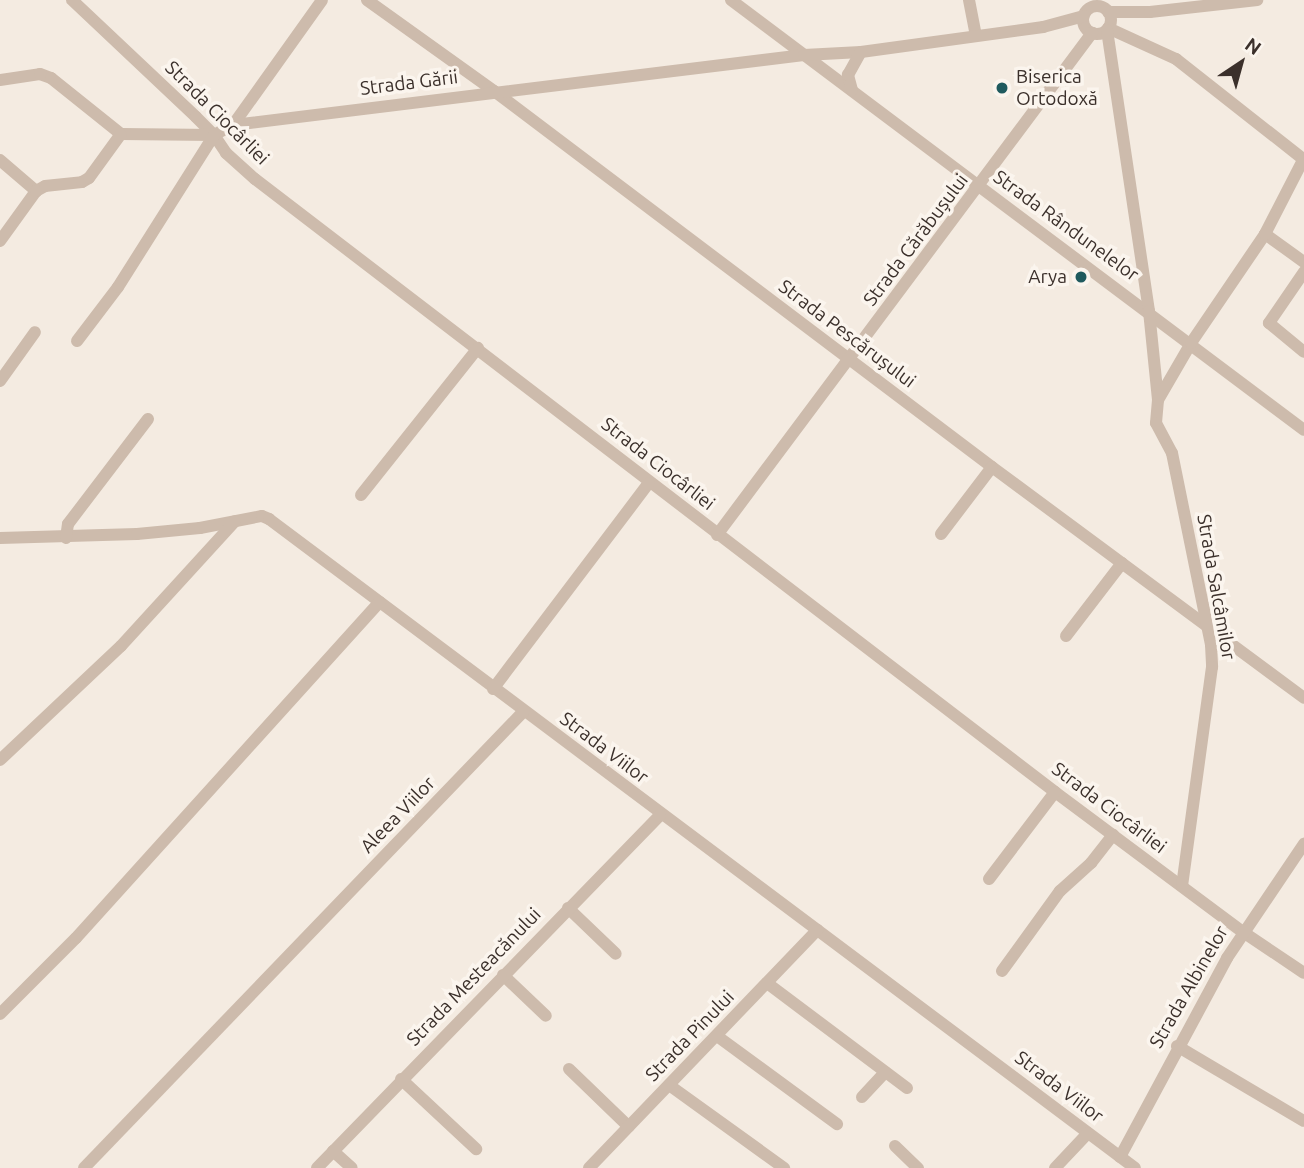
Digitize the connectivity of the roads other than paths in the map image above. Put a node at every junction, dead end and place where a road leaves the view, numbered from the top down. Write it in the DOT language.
graph roads {
  1 [pos="321,0"];
  2 [pos="368,0"];
  3 [pos="731,0"];
  4 [pos="969,0"];
  5 [pos="1257,0"];
  6 [pos="71,1"];
  7 [pos="1108,24"];
  8 [pos="1087,26"];
  9 [pos="976,35"];
  10 [pos="861,51"];
  11 [pos="804,55"];
  12 [pos="0,80"];
  13 [pos="852,90"];
  14 [pos="494,91"];
  15 [pos="233,125"];
  16 [pos="121,134"];
  17 [pos="214,135"];
  18 [pos="1304,158"];
  19 [pos="0,160"];
  20 [pos="979,187"];
  21 [pos="36,191"];
  22 [pos="1265,234"];
  23 [pos="0,241"];
  24 [pos="1304,262"];
  25 [pos="1304,272"];
  26 [pos="1149,311"];
  27 [pos="35,332"];
  28 [pos="77,341"];
  29 [pos="1191,343"];
  30 [pos="478,348"];
  31 [pos="1304,352"];
  32 [pos="850,360"];
  33 [pos="0,381"];
  34 [pos="1158,400"];
  35 [pos="148,419"];
  36 [pos="1304,430"];
  37 [pos="992,467"];
  38 [pos="649,483"];
  39 [pos="361,495"];
  40 [pos="235,521"];
  41 [pos="941,534"];
  42 [pos="718,535"];
  43 [pos="0,538"];
  44 [pos="66,538"];
  45 [pos="1122,563"];
  46 [pos="380,602"];
  47 [pos="1207,626"];
  48 [pos="1066,636"];
  49 [pos="494,688"];
  50 [pos="1304,698"];
  51 [pos="524,711"];
  52 [pos="0,760"];
  53 [pos="1055,792"];
  54 [pos="660,815"];
  55 [pos="1113,835"];
  56 [pos="1304,844"];
  57 [pos="989,879"];
  58 [pos="1182,886"];
  59 [pos="568,908"];
  60 [pos="817,929"];
  61 [pos="1243,932"];
  62 [pos="616,954"];
  63 [pos="1002,971"];
  64 [pos="1304,973"];
  65 [pos="503,975"];
  66 [pos="767,983"];
  67 [pos="0,1014"];
  68 [pos="546,1016"];
  69 [pos="716,1036"];
  70 [pos="1177,1046"];
  71 [pos="569,1069"];
  72 [pos="885,1072"];
  73 [pos="401,1079"];
  74 [pos="669,1085"];
  75 [pos="907,1088"];
  76 [pos="862,1097"];
  77 [pos="1304,1121"];
  78 [pos="837,1124"];
  79 [pos="629,1127"];
  80 [pos="1088,1133"];
  81 [pos="895,1146"];
  82 [pos="476,1149"];
  83 [pos="333,1151"];
  84 [pos="1119,1157"];
  85 [pos="84,1168"];
  86 [pos="317,1168"];
  87 [pos="352,1168"];
  88 [pos="589,1168"];
  89 [pos="784,1168"];
  90 [pos="918,1168"];
  91 [pos="1055,1168"];
  92 [pos="1135,1168"];
  1 -- 15 [label="street"];
  2 -- 14 [label="street, Strada Pescărușului"];
  3 -- 11 [label="street, Strada Rândunelelor"];
  4 -- 9 [label="street"];
  5 -- 7 [label="street"];
  6 -- 17 [label="street, Strada Ciocârliei"];
  7 -- 8 [label="street"];
  7 -- 8 [label="street"];
  7 -- 18 [label="street"];
  7 -- 26 [label="street"];
  8 -- 9 [label="street, Strada Gării"];
  8 -- 20 [label="street, Strada Cărăbușului"];
  9 -- 10 [label="street, Strada Gării"];
  10 -- 11 [label="street, Strada Gării"];
  10 -- 13 [label="street"];
  11 -- 13 [label="street, Strada Rândunelelor"];
  11 -- 14 [label="street, Strada Gării"];
  12 -- 16 [label="street"];
  13 -- 20 [label="street, Strada Rândunelelor"];
  14 -- 15 [label="street, Strada Gării"];
  14 -- 32 [label="street, Strada Pescărușului"];
  15 -- 17 [label="street, Strada Gării"];
  16 -- 17 [label="street, Strada Gării"];
  16 -- 21 [label="street"];
  17 -- 28 [label="street"];
  17 -- 30 [label="street, Strada Ciocârliei"];
  18 -- 22 [label="street"];
  19 -- 21 [label="street"];
  20 -- 26 [label="street, Strada Rândunelelor"];
  20 -- 32 [label="street, Strada Cărăbușului"];
  21 -- 23 [label="street"];
  22 -- 24 [label="street"];
  22 -- 29 [label="street"];
  25 -- 31 [label="street"];
  26 -- 29 [label="street, Strada Rândunelelor"];
  26 -- 34 [label="street"];
  27 -- 33 [label="street"];
  29 -- 34 [label="street"];
  29 -- 36 [label="street, Strada Rândunelelor"];
  30 -- 38 [label="street, Strada Ciocârliei"];
  30 -- 39 [label="street"];
  32 -- 37 [label="street, Strada Pescărușului"];
  32 -- 42 [label="street, Strada Cărăbușului"];
  34 -- 47 [label="street, Strada Salcâmilor"];
  35 -- 44 [label="street"];
  37 -- 41 [label="street"];
  37 -- 45 [label="street, Strada Pescărușului"];
  38 -- 42 [label="street, Strada Ciocârliei"];
  38 -- 49 [label="street"];
  40 -- 44 [label="street, Strada Viilor"];
  40 -- 46 [label="street, Strada Viilor"];
  40 -- 52 [label="street"];
  42 -- 53 [label="street, Strada Ciocârliei"];
  43 -- 44 [label="street, Strada Viilor"];
  45 -- 47 [label="street, Strada Pescărușului"];
  45 -- 48 [label="street"];
  46 -- 49 [label="street, Strada Viilor"];
  46 -- 67 [label="street"];
  47 -- 50 [label="street, Strada Pescărușului"];
  47 -- 58 [label="street, Strada Salcâmilor"];
  49 -- 51 [label="street, Strada Viilor"];
  51 -- 54 [label="street, Strada Viilor"];
  51 -- 85 [label="street, Aleea Viilor"];
  53 -- 55 [label="street, Strada Ciocârliei"];
  53 -- 57 [label="street"];
  54 -- 59 [label="street, Strada Mesteacănului"];
  54 -- 60 [label="street, Strada Viilor"];
  55 -- 58 [label="street, Strada Ciocârliei"];
  55 -- 63 [label="street"];
  56 -- 61 [label="street, Strada Albinelor"];
  58 -- 61 [label="street, Strada Ciocârliei"];
  59 -- 62 [label="street"];
  59 -- 65 [label="street, Strada Mesteacănului"];
  60 -- 66 [label="street, Strada Pinului"];
  60 -- 80 [label="street, Strada Viilor"];
  61 -- 64 [label="street, Strada Ciocârliei"];
  61 -- 70 [label="street, Strada Albinelor"];
  65 -- 68 [label="street"];
  65 -- 73 [label="street, Strada Mesteacănului"];
  66 -- 69 [label="street, Strada Pinului"];
  66 -- 72 [label="street"];
  69 -- 74 [label="street, Strada Pinului"];
  69 -- 78 [label="street"];
  70 -- 77 [label="street"];
  70 -- 84 [label="street, Strada Albinelor"];
  71 -- 79 [label="street"];
  72 -- 75 [label="street"];
  72 -- 76 [label="street"];
  73 -- 82 [label="street"];
  73 -- 83 [label="street, Strada Mesteacănului"];
  74 -- 79 [label="street, Strada Pinului"];
  74 -- 89 [label="street"];
  79 -- 88 [label="street, Strada Pinului"];
  80 -- 84 [label="street, Strada Viilor"];
  80 -- 91 [label="street"];
  81 -- 90 [label="street"];
  83 -- 86 [label="street, Strada Mesteacănului"];
  83 -- 87 [label="street"];
  84 -- 92 [label="street, Strada Viilor"];
}
